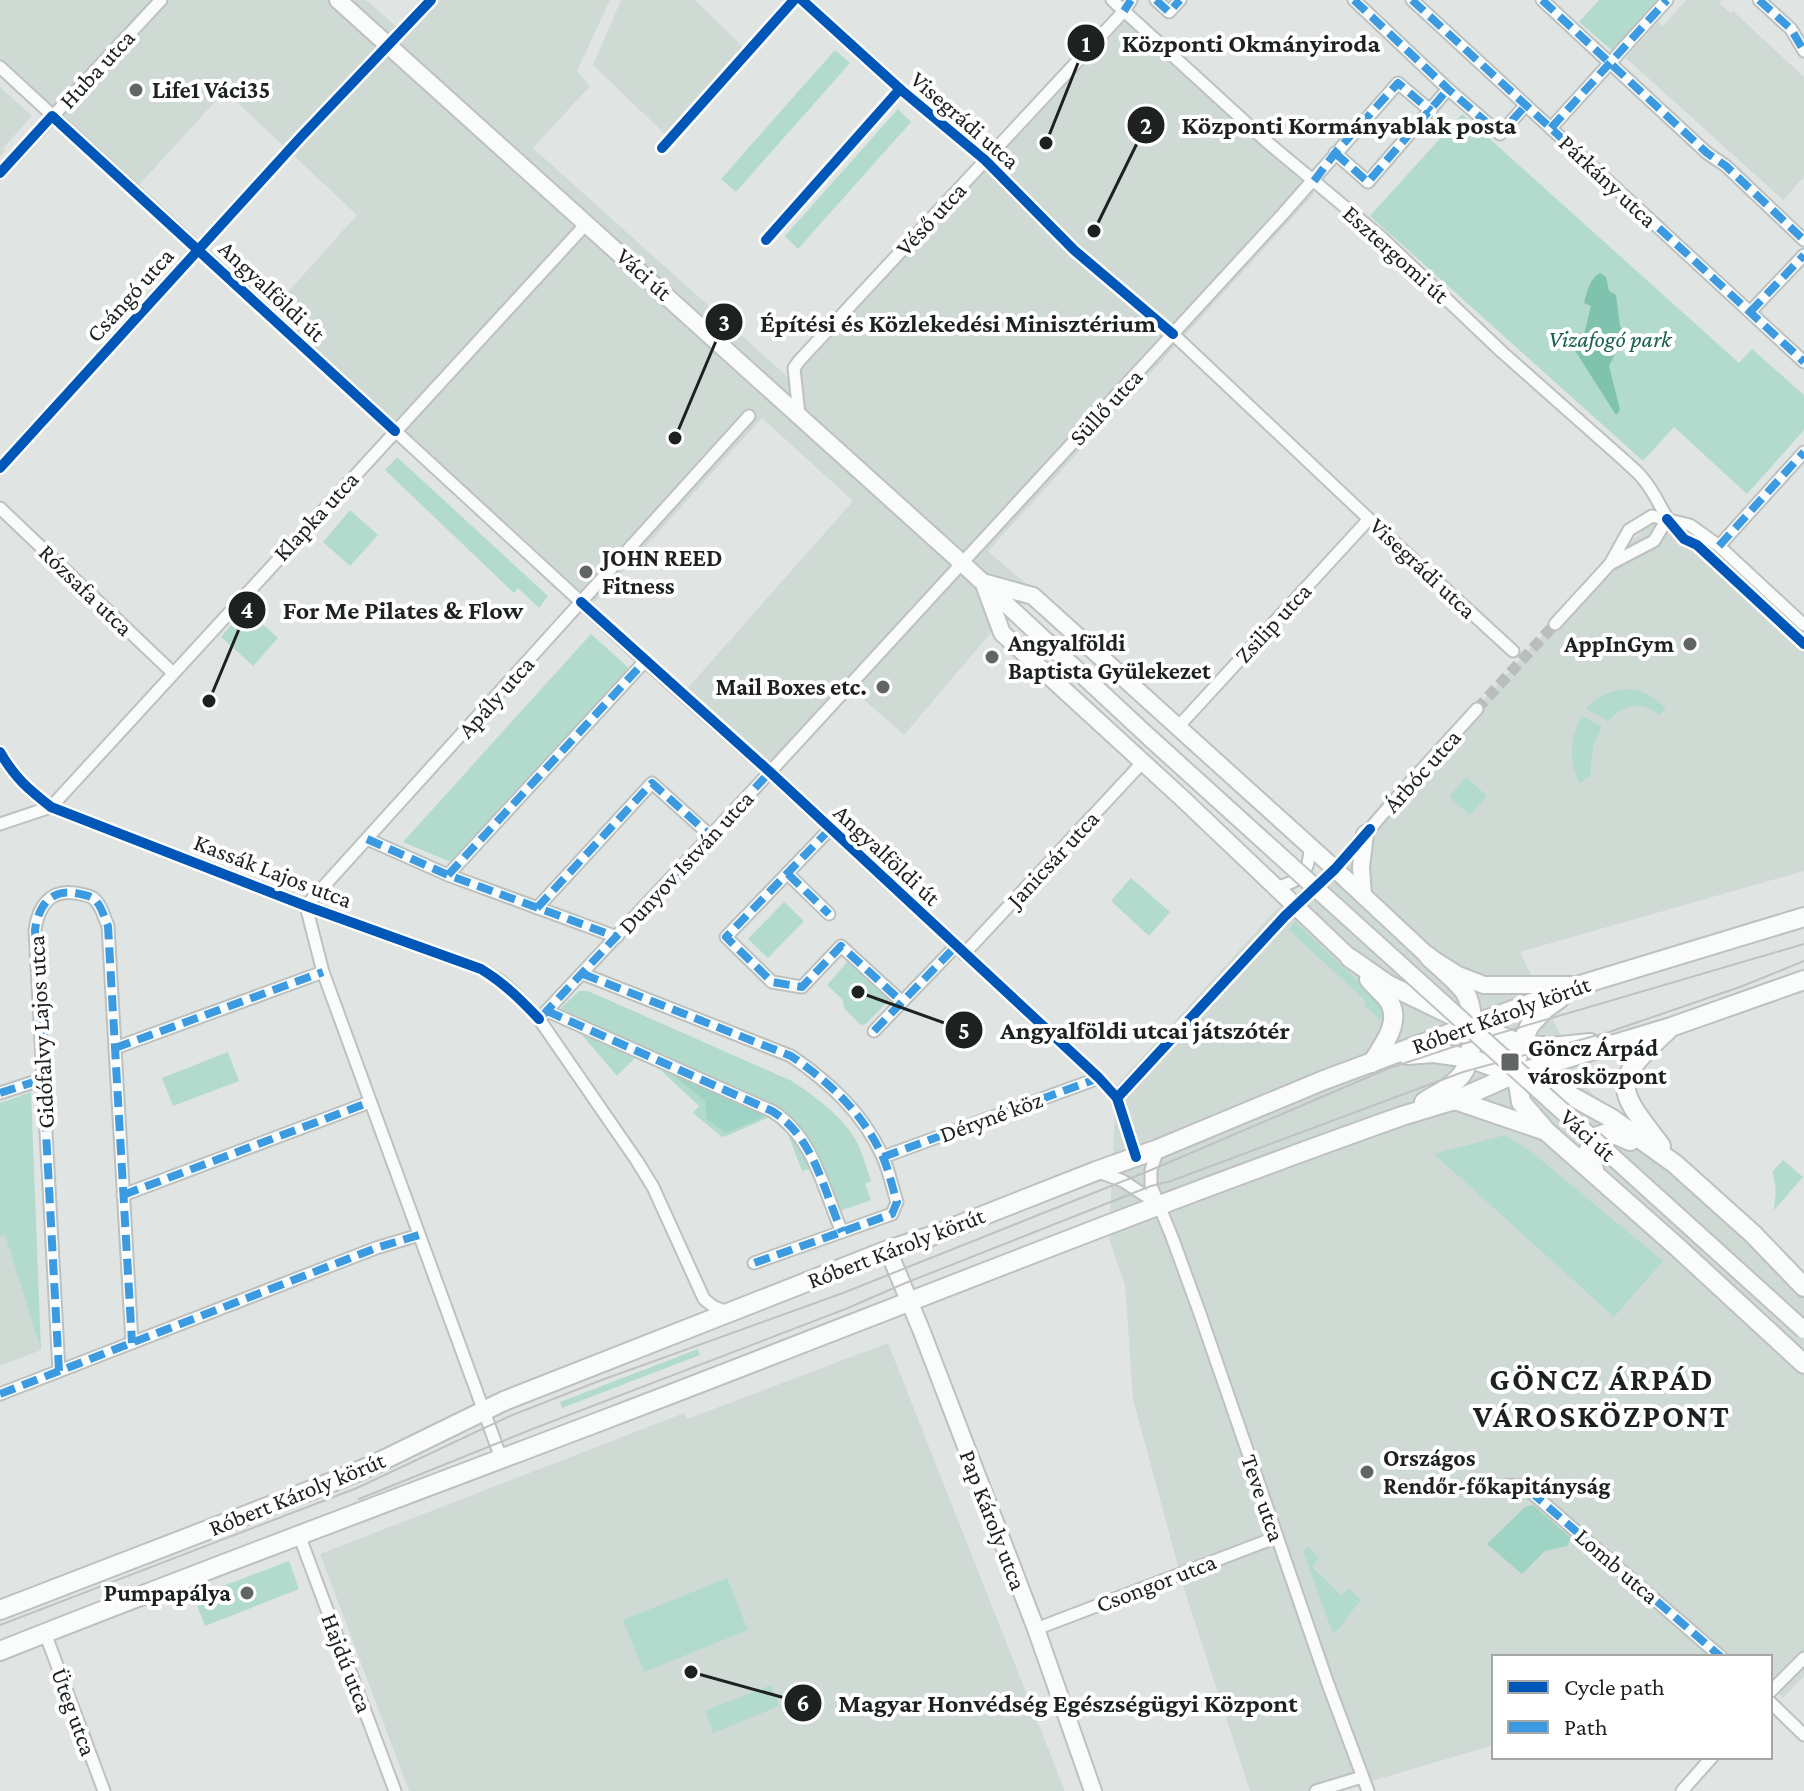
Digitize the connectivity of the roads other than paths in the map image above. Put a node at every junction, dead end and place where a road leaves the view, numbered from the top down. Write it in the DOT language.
graph roads {
  1 [pos="161,0"];
  2 [pos="338,0"];
  3 [pos="431,0"];
  4 [pos="802,0"];
  5 [pos="1112,0"];
  6 [pos="1131,0"];
  7 [pos="1156,0"];
  8 [pos="1180,0"];
  9 [pos="1354,0"];
  10 [pos="1412,0"];
  11 [pos="1542,0"];
  12 [pos="1667,0"];
  13 [pos="1759,0"];
  14 [pos="1124,11"];
  15 [pos="388,45"];
  16 [pos="1804,51"];
  17 [pos="1611,63"];
  18 [pos="0,67"];
  19 [pos="1448,89"];
  20 [pos="1526,105"];
  21 [pos="1431,111"];
  22 [pos="52,116"];
  23 [pos="1551,128"];
  24 [pos="1335,153"];
  25 [pos="985,160"];
  26 [pos="0,173"];
  27 [pos="1314,181"];
  28 [pos="587,223"];
  29 [pos="1804,240"];
  30 [pos="198,250"];
  31 [pos="1804,255"];
  32 [pos="1750,312"];
  33 [pos="1173,334"];
  34 [pos="1804,362"];
  35 [pos="799,415"];
  36 [pos="749,416"];
  37 [pos="395,431"];
  38 [pos="1804,452"];
  39 [pos="0,468"];
  40 [pos="0,508"];
  41 [pos="1369,519"];
  42 [pos="1667,519"];
  43 [pos="1719,546"];
  44 [pos="962,563"];
  45 [pos="1610,564"];
  46 [pos="983,582"];
  47 [pos="581,602"];
  48 [pos="1555,624"];
  49 [pos="1804,625"];
  50 [pos="1804,644"];
  51 [pos="1513,651"];
  52 [pos="645,661"];
  53 [pos="173,673"];
  54 [pos="1477,709"];
  55 [pos="1177,728"];
  56 [pos="0,752"];
  57 [pos="1142,763"];
  58 [pos="770,772"];
  59 [pos="51,807"];
  60 [pos="0,824"];
  61 [pos="830,829"];
  62 [pos="1365,834"];
  63 [pos="711,836"];
  64 [pos="367,839"];
  65 [pos="1310,848"];
  66 [pos="1335,869"];
  67 [pos="788,874"];
  68 [pos="448,875"];
  69 [pos="1276,887"];
  70 [pos="1363,895"];
  71 [pos="306,906"];
  72 [pos="1295,906"];
  73 [pos="537,908"];
  74 [pos="829,914"];
  75 [pos="1804,917"];
  76 [pos="617,937"];
  77 [pos="960,950"];
  78 [pos="1428,956"];
  79 [pos="1350,958"];
  80 [pos="323,972"];
  81 [pos="583,974"];
  82 [pos="1804,980"];
  83 [pos="1580,985"];
  84 [pos="902,1002"];
  85 [pos="543,1015"];
  86 [pos="1472,1025"];
  87 [pos="1671,1027"];
  88 [pos="874,1031"];
  89 [pos="1521,1044"];
  90 [pos="115,1048"];
  91 [pos="1469,1058"];
  92 [pos="1372,1063"];
  93 [pos="1515,1074"];
  94 [pos="1099,1078"];
  95 [pos="43,1079"];
  96 [pos="0,1093"];
  97 [pos="1117,1098"];
  98 [pos="1455,1100"];
  99 [pos="370,1102"];
  100 [pos="1402,1116"];
  101 [pos="1546,1131"];
  102 [pos="1158,1149"];
  103 [pos="883,1157"];
  104 [pos="1136,1157"];
  105 [pos="1675,1164"];
  106 [pos="1096,1171"];
  107 [pos="1598,1176"];
  108 [pos="123,1195"];
  109 [pos="1159,1205"];
  110 [pos="842,1232"];
  111 [pos="419,1235"];
  112 [pos="888,1250"];
  113 [pos="754,1263"];
  114 [pos="1804,1287"];
  115 [pos="909,1300"];
  116 [pos="727,1312"];
  117 [pos="1804,1330"];
  118 [pos="132,1343"];
  119 [pos="1804,1364"];
  120 [pos="59,1371"];
  121 [pos="0,1394"];
  122 [pos="483,1410"];
  123 [pos="501,1458"];
  124 [pos="1508,1485"];
  125 [pos="299,1535"];
  126 [pos="1277,1537"];
  127 [pos="0,1610"];
  128 [pos="1036,1629"];
  129 [pos="45,1633"];
  130 [pos="0,1651"];
  131 [pos="1719,1655"];
  132 [pos="1804,1658"];
  133 [pos="1772,1690"];
  134 [pos="1772,1704"];
  135 [pos="1804,1735"];
  136 [pos="1710,1759"];
  137 [pos="1362,1777"];
  138 [pos="104,1791"];
  139 [pos="395,1791"];
  140 [pos="1093,1791"];
  141 [pos="1316,1791"];
  142 [pos="1368,1791"];
  143 [pos="1682,1791"];
  1 -- 22 [label="street, Huba utca"];
  2 -- 15 [label="main road, Váci út"];
  3 -- 15 [label="street, Csángó utca"];
  4 -- 25 [label="street, Visegrádi utca"];
  5 -- 14 [label="street, Esztergomi út"];
  6 -- 14 [label="street, Véső utca"];
  7 -- 8 [label="street"];
  9 -- 19 [label="street"];
  10 -- 20 [label="street, Párkány utca"];
  11 -- 17 [label="street"];
  12 -- 17 [label="street"];
  13 -- 16 [label="street"];
  14 -- 25 [label="street, Véső utca"];
  14 -- 27 [label="street, Esztergomi út"];
  15 -- 28 [label="main road, Váci út"];
  15 -- 30 [label="street, Csángó utca"];
  17 -- 23 [label="street"];
  17 -- 29 [label="street"];
  18 -- 22 [label="street, Angyalföldi út"];
  19 -- 20 [label="street"];
  19 -- 21 [label="street"];
  20 -- 23 [label="street, Párkány utca"];
  21 -- 24 [label="street, Süllő utca"];
  21 -- 24 [label="street"];
  22 -- 26 [label="street, Huba utca"];
  22 -- 30 [label="street, Angyalföldi út"];
  23 -- 32 [label="street, Párkány utca"];
  24 -- 27 [label="street, Süllő utca"];
  25 -- 33 [label="street, Visegrádi utca"];
  25 -- 35 [label="street, Véső utca"];
  27 -- 33 [label="street, Süllő utca"];
  27 -- 42 [label="street, Esztergomi út"];
  28 -- 35 [label="main road, Váci út"];
  28 -- 37 [label="street, Klapka utca"];
  30 -- 37 [label="street, Angyalföldi út"];
  30 -- 39 [label="street, Csángó utca"];
  31 -- 32 [label="street"];
  32 -- 34 [label="street, Párkány utca"];
  33 -- 41 [label="street, Visegrádi utca"];
  33 -- 44 [label="street, Süllő utca"];
  35 -- 44 [label="main road, Váci út"];
  36 -- 47 [label="street, Apály utca"];
  37 -- 47 [label="street, Angyalföldi út"];
  37 -- 53 [label="street, Klapka utca"];
  38 -- 43 [label="street"];
  40 -- 53 [label="street, Rózsafa utca"];
  41 -- 51 [label="street, Visegrádi utca"];
  41 -- 55 [label="street, Zsilip utca"];
  42 -- 43 [label="street"];
  42 -- 45 [label="street"];
  42 -- 45 [label="street"];
  42 -- 50 [label="street, Esztergomi út"];
  43 -- 49 [label="street"];
  44 -- 46 [label="main road, Váci út"];
  44 -- 58 [label="street, Dunyov István utca"];
  45 -- 48 [label="street"];
  46 -- 55 [label="main road, Váci út"];
  46 -- 57 [label="main road, Váci út"];
  46 -- 117 [label="main road, Váci út, bridge"];
  47 -- 52 [label="street, Angyalföldi út"];
  47 -- 64 [label="street, Apály utca"];
  52 -- 58 [label="street, Angyalföldi út"];
  52 -- 68 [label="street"];
  53 -- 59 [label="street, Klapka utca"];
  54 -- 62 [label="street, Árbóc utca"];
  55 -- 65 [label="main road, Váci út"];
  56 -- 59 [label="street, Kassák Lajos utca"];
  57 -- 69 [label="main road, Váci út"];
  57 -- 77 [label="street, Janicsár utca"];
  58 -- 61 [label="street, Angyalföldi út"];
  58 -- 63 [label="street, Dunyov István utca"];
  59 -- 60 [label="street, Klapka utca"];
  59 -- 71 [label="street, Kassák Lajos utca"];
  61 -- 67 [label="street, Angyalföldi út"];
  61 -- 77 [label="street, Angyalföldi út"];
  62 -- 66 [label="street, Árbóc utca"];
  62 -- 70 [label="main road"];
  63 -- 73 [label="street"];
  63 -- 76 [label="street, Dunyov István utca"];
  64 -- 68 [label="street"];
  64 -- 71 [label="street, Apály utca"];
  65 -- 66 [label="main road, Váci út"];
  65 -- 69 [label="street"];
  66 -- 70 [label="main road, Váci út"];
  66 -- 72 [label="street, Árbóc utca"];
  67 -- 74 [label="street"];
  67 -- 84 [label="street, Angyalföldi út"];
  68 -- 73 [label="street"];
  69 -- 72 [label="main road, Váci út"];
  70 -- 78 [label="main road, Váci út"];
  71 -- 80 [label="street"];
  71 -- 85 [label="street, Kassák Lajos utca"];
  72 -- 79 [label="main road, Váci út"];
  72 -- 97 [label="street"];
  73 -- 76 [label="street"];
  75 -- 83 [label="main road, Róbert Károly körút"];
  76 -- 81 [label="street, Dunyov István utca"];
  77 -- 84 [label="street, Janicsár utca"];
  77 -- 94 [label="street, Angyalföldi út"];
  78 -- 83 [label="main road, Váci út"];
  78 -- 86 [label="main road"];
  79 -- 86 [label="main road"];
  79 -- 92 [label="main road"];
  80 -- 90 [label="street"];
  80 -- 99 [label="street"];
  81 -- 85 [label="street, Dunyov István utca"];
  81 -- 103 [label="street"];
  82 -- 87 [label="main road, Róbert Károly körút"];
  83 -- 86 [label="main road, Róbert Károly körút"];
  83 -- 89 [label="main road"];
  84 -- 88 [label="street, Janicsár utca"];
  85 -- 110 [label="street"];
  85 -- 116 [label="street, Kassák Lajos utca"];
  86 -- 89 [label="main road"];
  86 -- 91 [label="main road"];
  86 -- 92 [label="main road, Róbert Károly körút"];
  87 -- 89 [label="main road"];
  87 -- 93 [label="main road, Róbert Károly körút"];
  87 -- 105 [label="main road"];
  89 -- 93 [label="main road"];
  90 -- 95 [label="street, Gidófalvy Lajos utca"];
  90 -- 108 [label="street, Gidófalvy Lajos utca"];
  91 -- 92 [label="main road"];
  91 -- 93 [label="main road"];
  91 -- 100 [label="main road"];
  92 -- 102 [label="main road, Róbert Károly körút"];
  93 -- 98 [label="main road, Róbert Károly körút"];
  93 -- 101 [label="main road"];
  93 -- 105 [label="main road"];
  94 -- 97 [label="street, Angyalföldi út"];
  94 -- 103 [label="street, Déryné köz"];
  95 -- 96 [label="street"];
  95 -- 120 [label="street, Gidófalvy Lajos utca"];
  97 -- 104 [label="street, Angyalföldi út"];
  98 -- 100 [label="main road, Róbert Károly körút"];
  98 -- 101 [label="main road"];
  99 -- 108 [label="street"];
  99 -- 111 [label="street"];
  100 -- 109 [label="main road, Róbert Károly körút"];
  101 -- 107 [label="main road, Váci út"];
  102 -- 104 [label="main road, Róbert Károly körút"];
  102 -- 109 [label="street, Teve utca"];
  103 -- 110 [label="street"];
  104 -- 106 [label="main road, Róbert Károly körút"];
  105 -- 107 [label="main road"];
  105 -- 114 [label="main road"];
  106 -- 109 [label="street"];
  106 -- 112 [label="main road, Róbert Károly körút"];
  107 -- 119 [label="main road, Váci út"];
  108 -- 118 [label="street, Gidófalvy Lajos utca"];
  109 -- 115 [label="main road, Róbert Károly körút"];
  109 -- 126 [label="street, Teve utca"];
  110 -- 113 [label="street"];
  111 -- 118 [label="street"];
  111 -- 122 [label="street"];
  112 -- 115 [label="main road, Pap Károly utca"];
  112 -- 116 [label="main road, Róbert Károly körút"];
  115 -- 123 [label="main road, Róbert Károly körút"];
  115 -- 128 [label="main road, Pap Károly utca"];
  116 -- 122 [label="main road, Róbert Károly körút"];
  118 -- 120 [label="street"];
  120 -- 121 [label="street"];
  122 -- 123 [label="street"];
  122 -- 127 [label="main road, Róbert Károly körút"];
  123 -- 125 [label="main road, Róbert Károly körút"];
  124 -- 131 [label="street, Lomb utca"];
  125 -- 129 [label="main road, Róbert Károly körút"];
  125 -- 139 [label="street, Hajdú utca"];
  126 -- 128 [label="street, Csongor utca"];
  126 -- 137 [label="street, Teve utca"];
  128 -- 140 [label="main road, Pap Károly utca"];
  129 -- 130 [label="main road, Róbert Károly körút"];
  129 -- 138 [label="street, Üteg utca"];
  132 -- 133 [label="street"];
  134 -- 135 [label="street"];
  136 -- 143 [label="street"];
  137 -- 141 [label="street"];
  137 -- 142 [label="street, Teve utca"];
}
